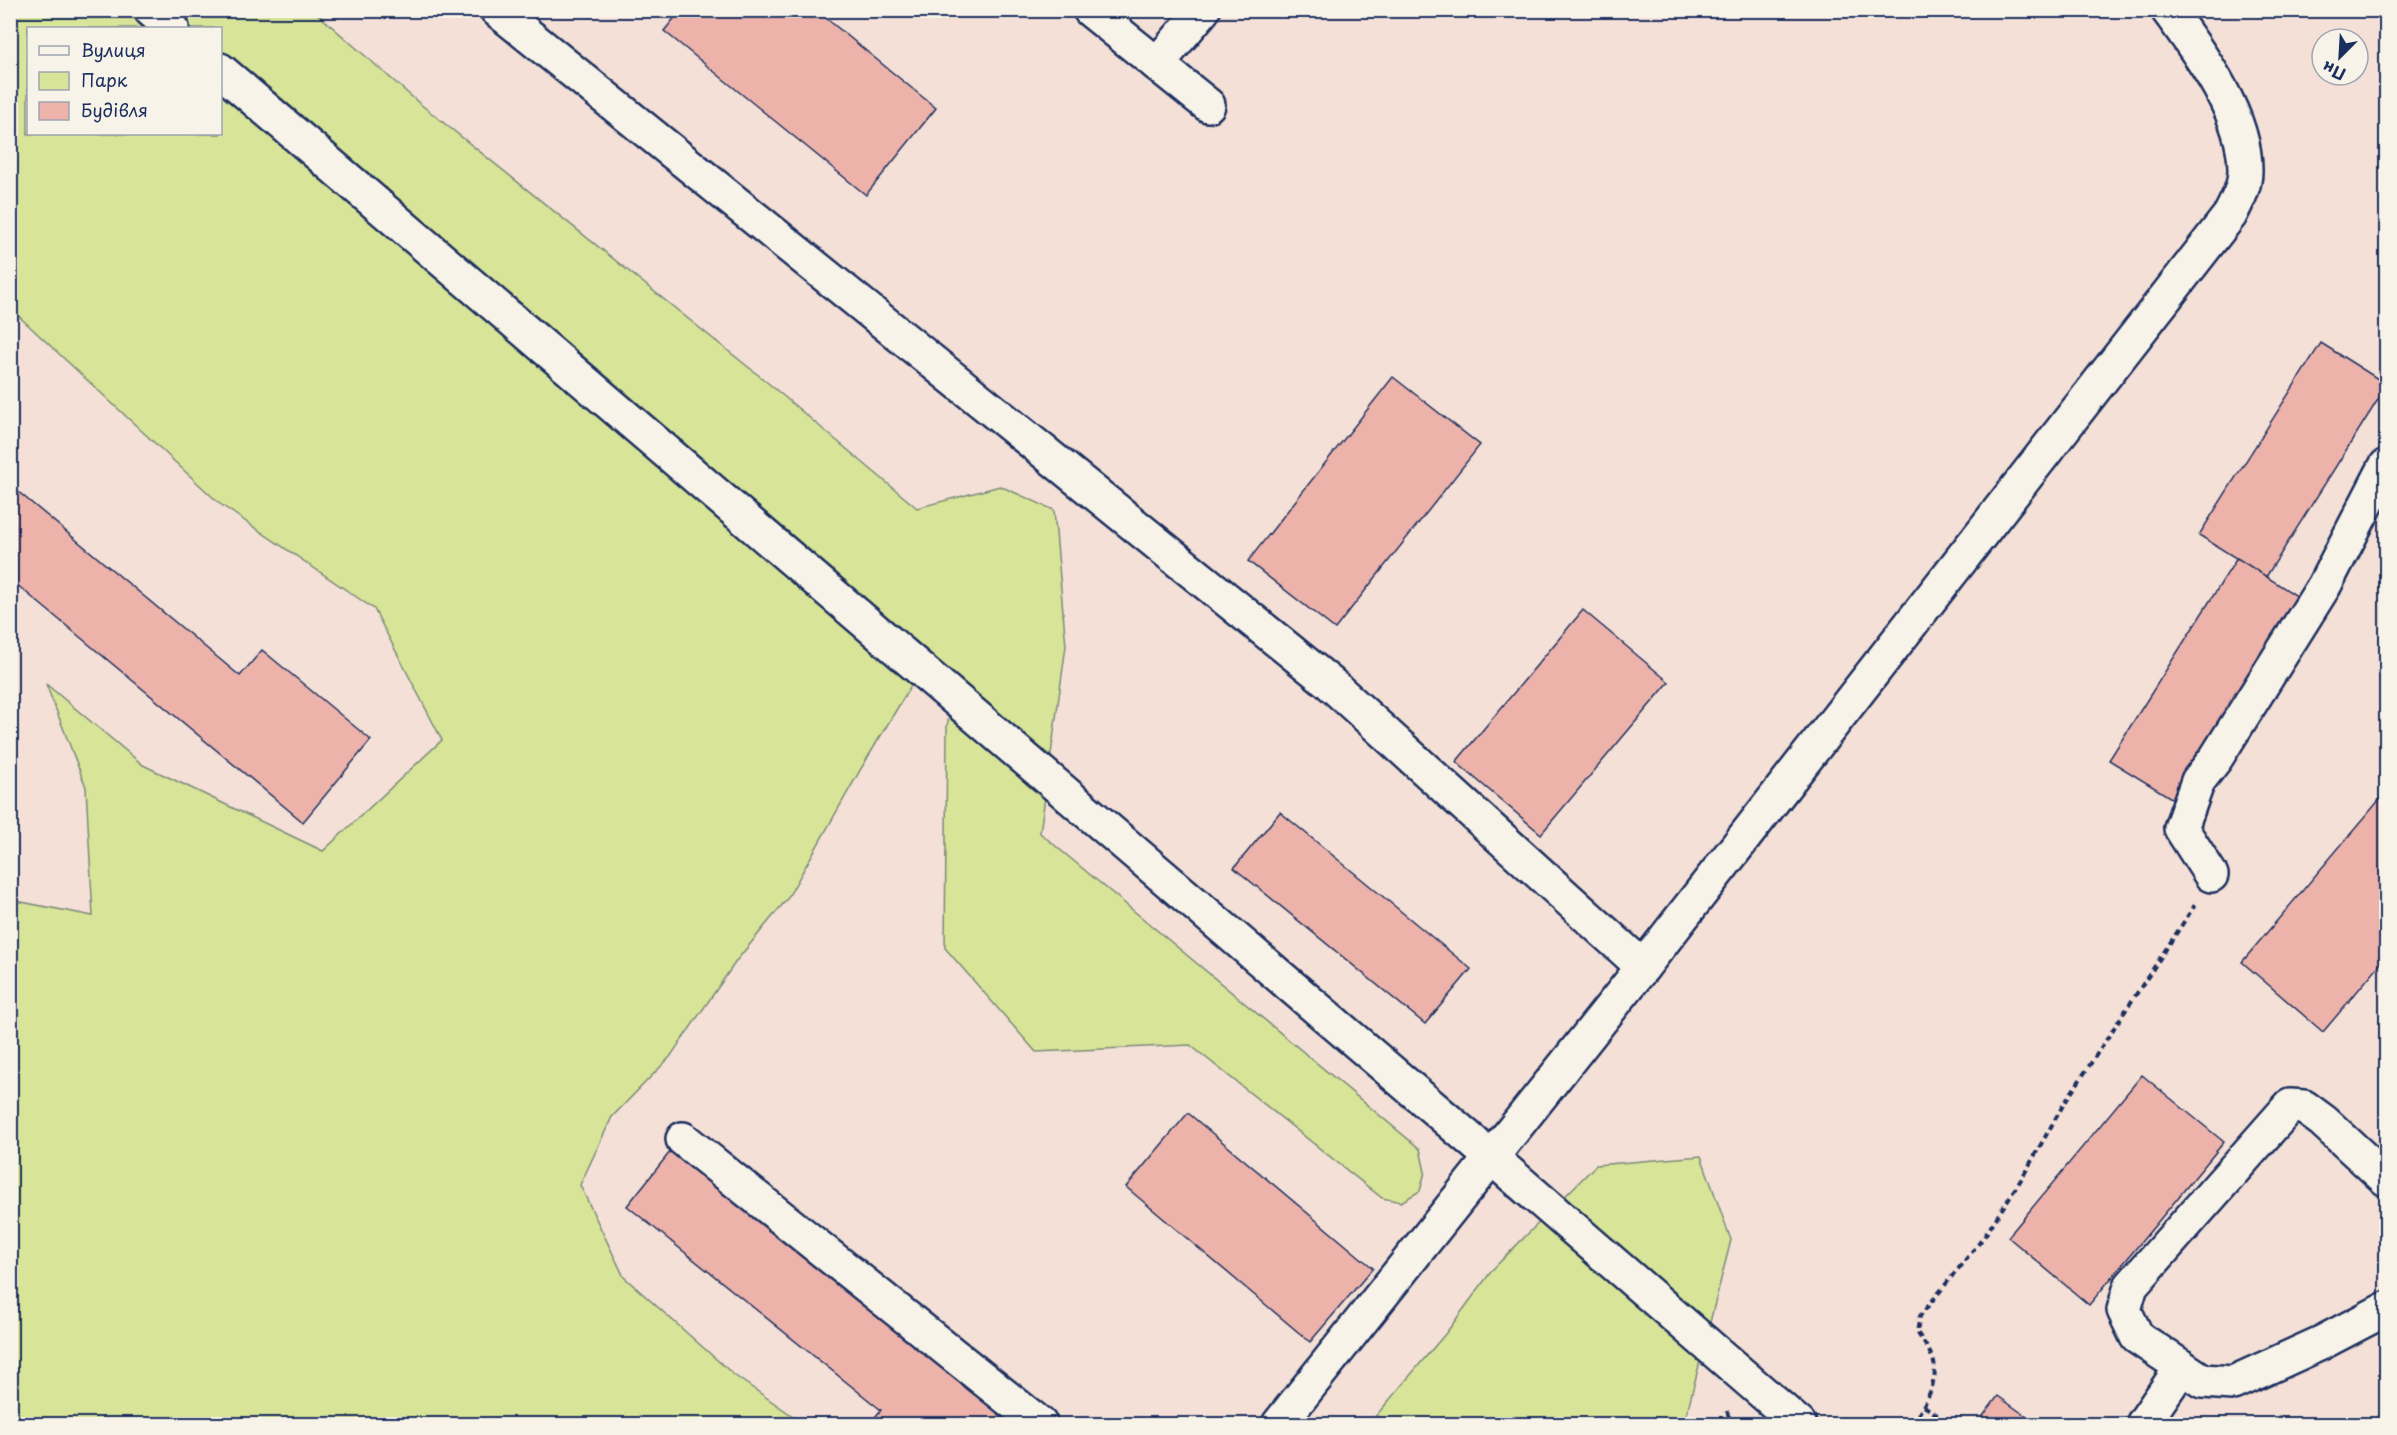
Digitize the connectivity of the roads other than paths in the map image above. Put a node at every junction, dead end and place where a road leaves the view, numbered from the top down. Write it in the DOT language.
graph roads {
  1 [pos="151,10"];
  2 [pos="497,10"];
  3 [pos="1090,10"];
  4 [pos="1203,10"];
  5 [pos="2168,10"];
  6 [pos="171,27"];
  7 [pos="1157,64"];
  8 [pos="222,72"];
  9 [pos="1208,105"];
  10 [pos="2386,466"];
  11 [pos="2211,875"];
  12 [pos="1643,967"];
  13 [pos="683,1138"];
  14 [pos="1492,1158"];
  15 [pos="2386,1179"];
  16 [pos="2386,1308"];
  17 [pos="2182,1367"];
  18 [pos="1040,1425"];
  19 [pos="1279,1425"];
  20 [pos="1799,1425"];
  21 [pos="2143,1425"];
  1 -- 6 [label="lane"];
  2 -- 12 [label="lane"];
  3 -- 7 [label="lane"];
  4 -- 7 [label="lane"];
  5 -- 12 [label="lane"];
  7 -- 9 [label="lane"];
  8 -- 14 [label="lane"];
  10 -- 11 [label="lane"];
  12 -- 14 [label="lane"];
  13 -- 18 [label="lane"];
  14 -- 19 [label="lane"];
  14 -- 20 [label="lane"];
  15 -- 17 [label="lane"];
  16 -- 17 [label="lane"];
  17 -- 21 [label="lane"];
}
